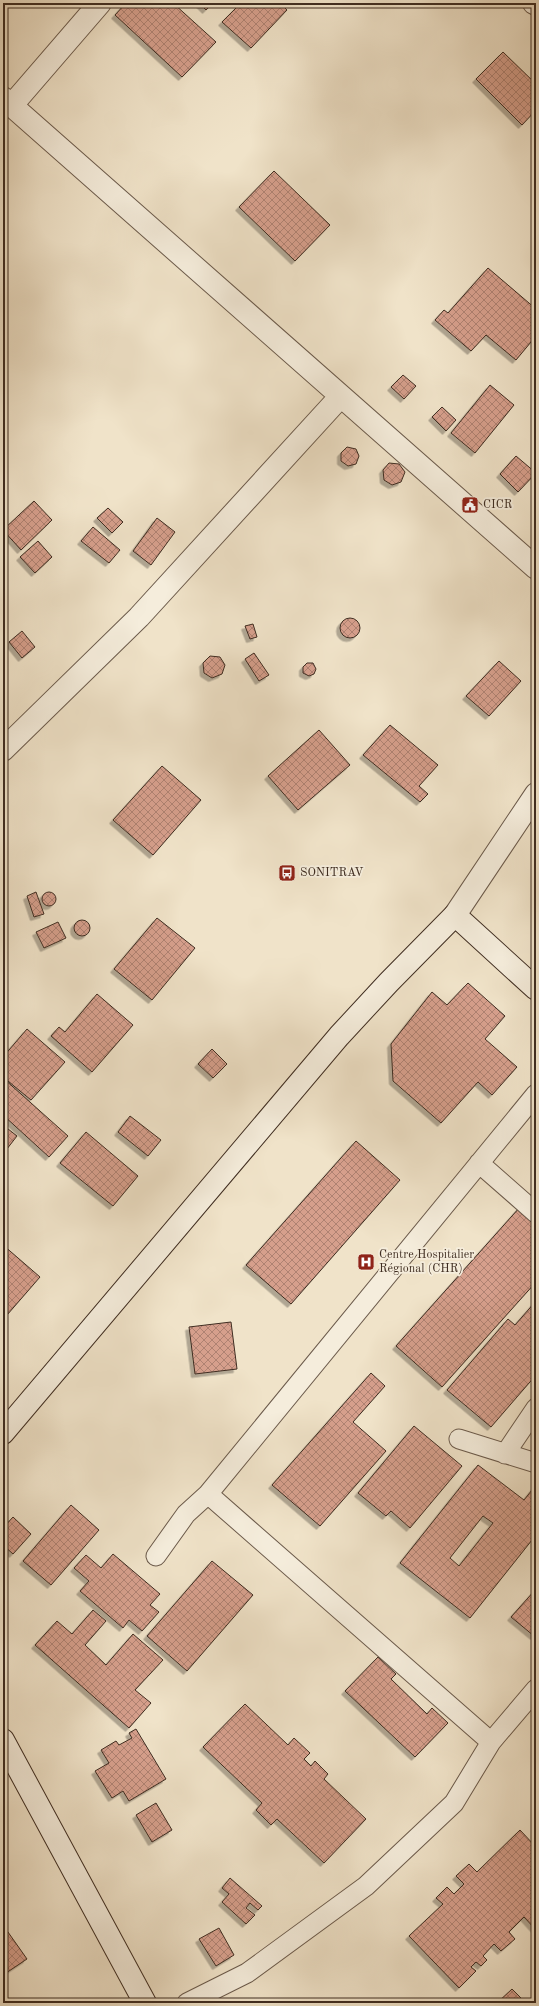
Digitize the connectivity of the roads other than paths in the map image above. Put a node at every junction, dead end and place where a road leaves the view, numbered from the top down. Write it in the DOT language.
graph roads {
  1 [pos="100,3"];
  2 [pos="7,102"];
  3 [pos="340,397"];
  4 [pos="536,568"];
  5 [pos="3,750"];
  6 [pos="536,794"];
  7 [pos="455,915"];
  8 [pos="536,989"];
  9 [pos="536,1094"];
  10 [pos="479,1163"];
  11 [pos="536,1213"];
  12 [pos="536,1408"];
  13 [pos="3,1433"];
  14 [pos="459,1439"];
  15 [pos="505,1454"];
  16 [pos="536,1463"];
  17 [pos="208,1494"];
  18 [pos="156,1556"];
  19 [pos="536,1689"];
  20 [pos="3,1740"];
  21 [pos="491,1742"];
  22 [pos="143,2002"];
  23 [pos="187,2003"];
  1 -- 2 [label="street"];
  2 -- 3 [label="street"];
  3 -- 4 [label="street"];
  3 -- 5 [label="street"];
  6 -- 7 [label="street"];
  7 -- 8 [label="street"];
  7 -- 13 [label="street"];
  9 -- 10 [label="lane"];
  10 -- 11 [label="lane"];
  10 -- 17 [label="lane"];
  12 -- 15 [label="lane"];
  14 -- 15 [label="lane"];
  15 -- 16 [label="lane"];
  17 -- 18 [label="lane"];
  17 -- 21 [label="lane"];
  19 -- 21 [label="lane"];
  20 -- 22 [label="street"];
  21 -- 23 [label="lane"];
}
